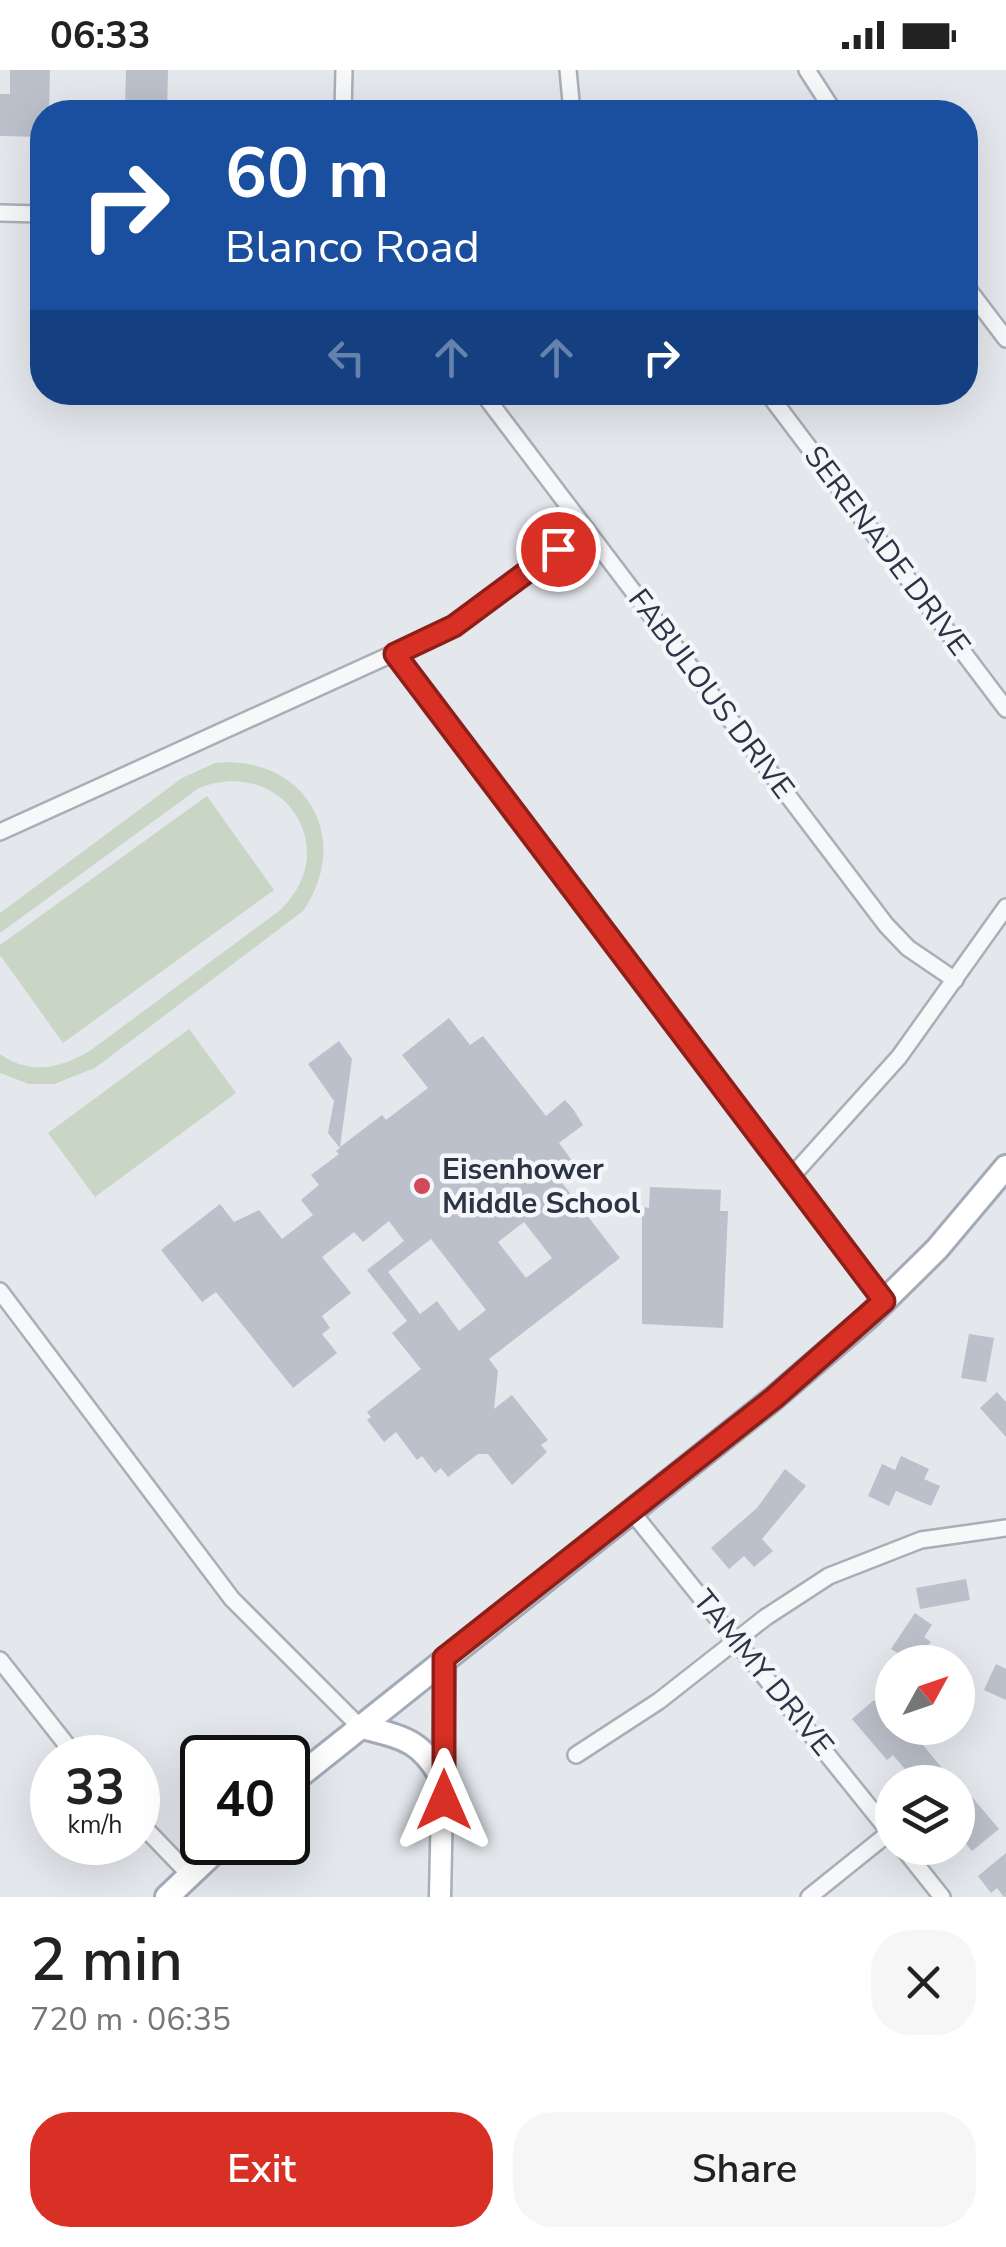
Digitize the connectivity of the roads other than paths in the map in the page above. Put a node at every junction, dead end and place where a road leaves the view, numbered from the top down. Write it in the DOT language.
graph roads {
  1 [pos="344,70"];
  2 [pos="568,70"];
  3 [pos="807,70"];
  4 [pos="343,100"];
  5 [pos="571,100"];
  6 [pos="826,100"];
  7 [pos="0,213"];
  8 [pos="30,214"];
  9 [pos="978,302"];
  10 [pos="1006,339"];
  11 [pos="492,405"];
  12 [pos="777,405"];
  13 [pos="586,529"];
  14 [pos="395,654"];
  15 [pos="1006,709"];
  16 [pos="0,832"];
  17 [pos="1006,907"];
  18 [pos="955,980"];
  19 [pos="1006,1167"];
  20 [pos="792,1177"];
  21 [pos="0,1291"];
  22 [pos="884,1301"];
  23 [pos="632,1512"];
  24 [pos="1006,1528"];
  25 [pos="736,1640"];
  26 [pos="444,1658"];
  27 [pos="0,1660"];
  28 [pos="359,1726"];
  29 [pos="59,1735"];
  30 [pos="576,1755"];
  31 [pos="310,1767"];
  32 [pos="444,1782"];
  33 [pos="875,1813"];
  34 [pos="160,1844"];
  35 [pos="875,1845"];
  36 [pos="201,1865"];
  37 [pos="916,1865"];
  38 [pos="190,1875"];
  39 [pos="167,1897"];
  40 [pos="440,1897"];
  41 [pos="808,1897"];
  42 [pos="942,1897"];
  1 -- 4 [label="street"];
  2 -- 5 [label="street"];
  3 -- 6 [label="street"];
  7 -- 8 [label="street"];
  9 -- 10 [label="street"];
  11 -- 13 [label="street, FABULOUS DRIVE"];
  12 -- 15 [label="street, SERENADE DRIVE"];
  13 -- 14 [label="street"];
  13 -- 18 [label="street, FABULOUS DRIVE"];
  14 -- 16 [label="street"];
  14 -- 20 [label="street"];
  17 -- 18 [label="street"];
  18 -- 20 [label="street"];
  19 -- 22 [label="main road"];
  20 -- 22 [label="street"];
  21 -- 28 [label="street"];
  22 -- 23 [label="main road"];
  23 -- 25 [label="street, TAMMY DRIVE"];
  23 -- 26 [label="main road"];
  24 -- 25 [label="street"];
  25 -- 30 [label="street"];
  25 -- 33 [label="street, TAMMY DRIVE"];
  26 -- 28 [label="main road"];
  26 -- 32 [label="street"];
  27 -- 29 [label="street"];
  28 -- 31 [label="main road"];
  28 -- 32 [label="main road"];
  32 -- 40 [label="street"];
  34 -- 38 [label="street"];
  35 -- 41 [label="street"];
  36 -- 38 [label="main road"];
  37 -- 42 [label="street"];
  38 -- 39 [label="main road"];
}
